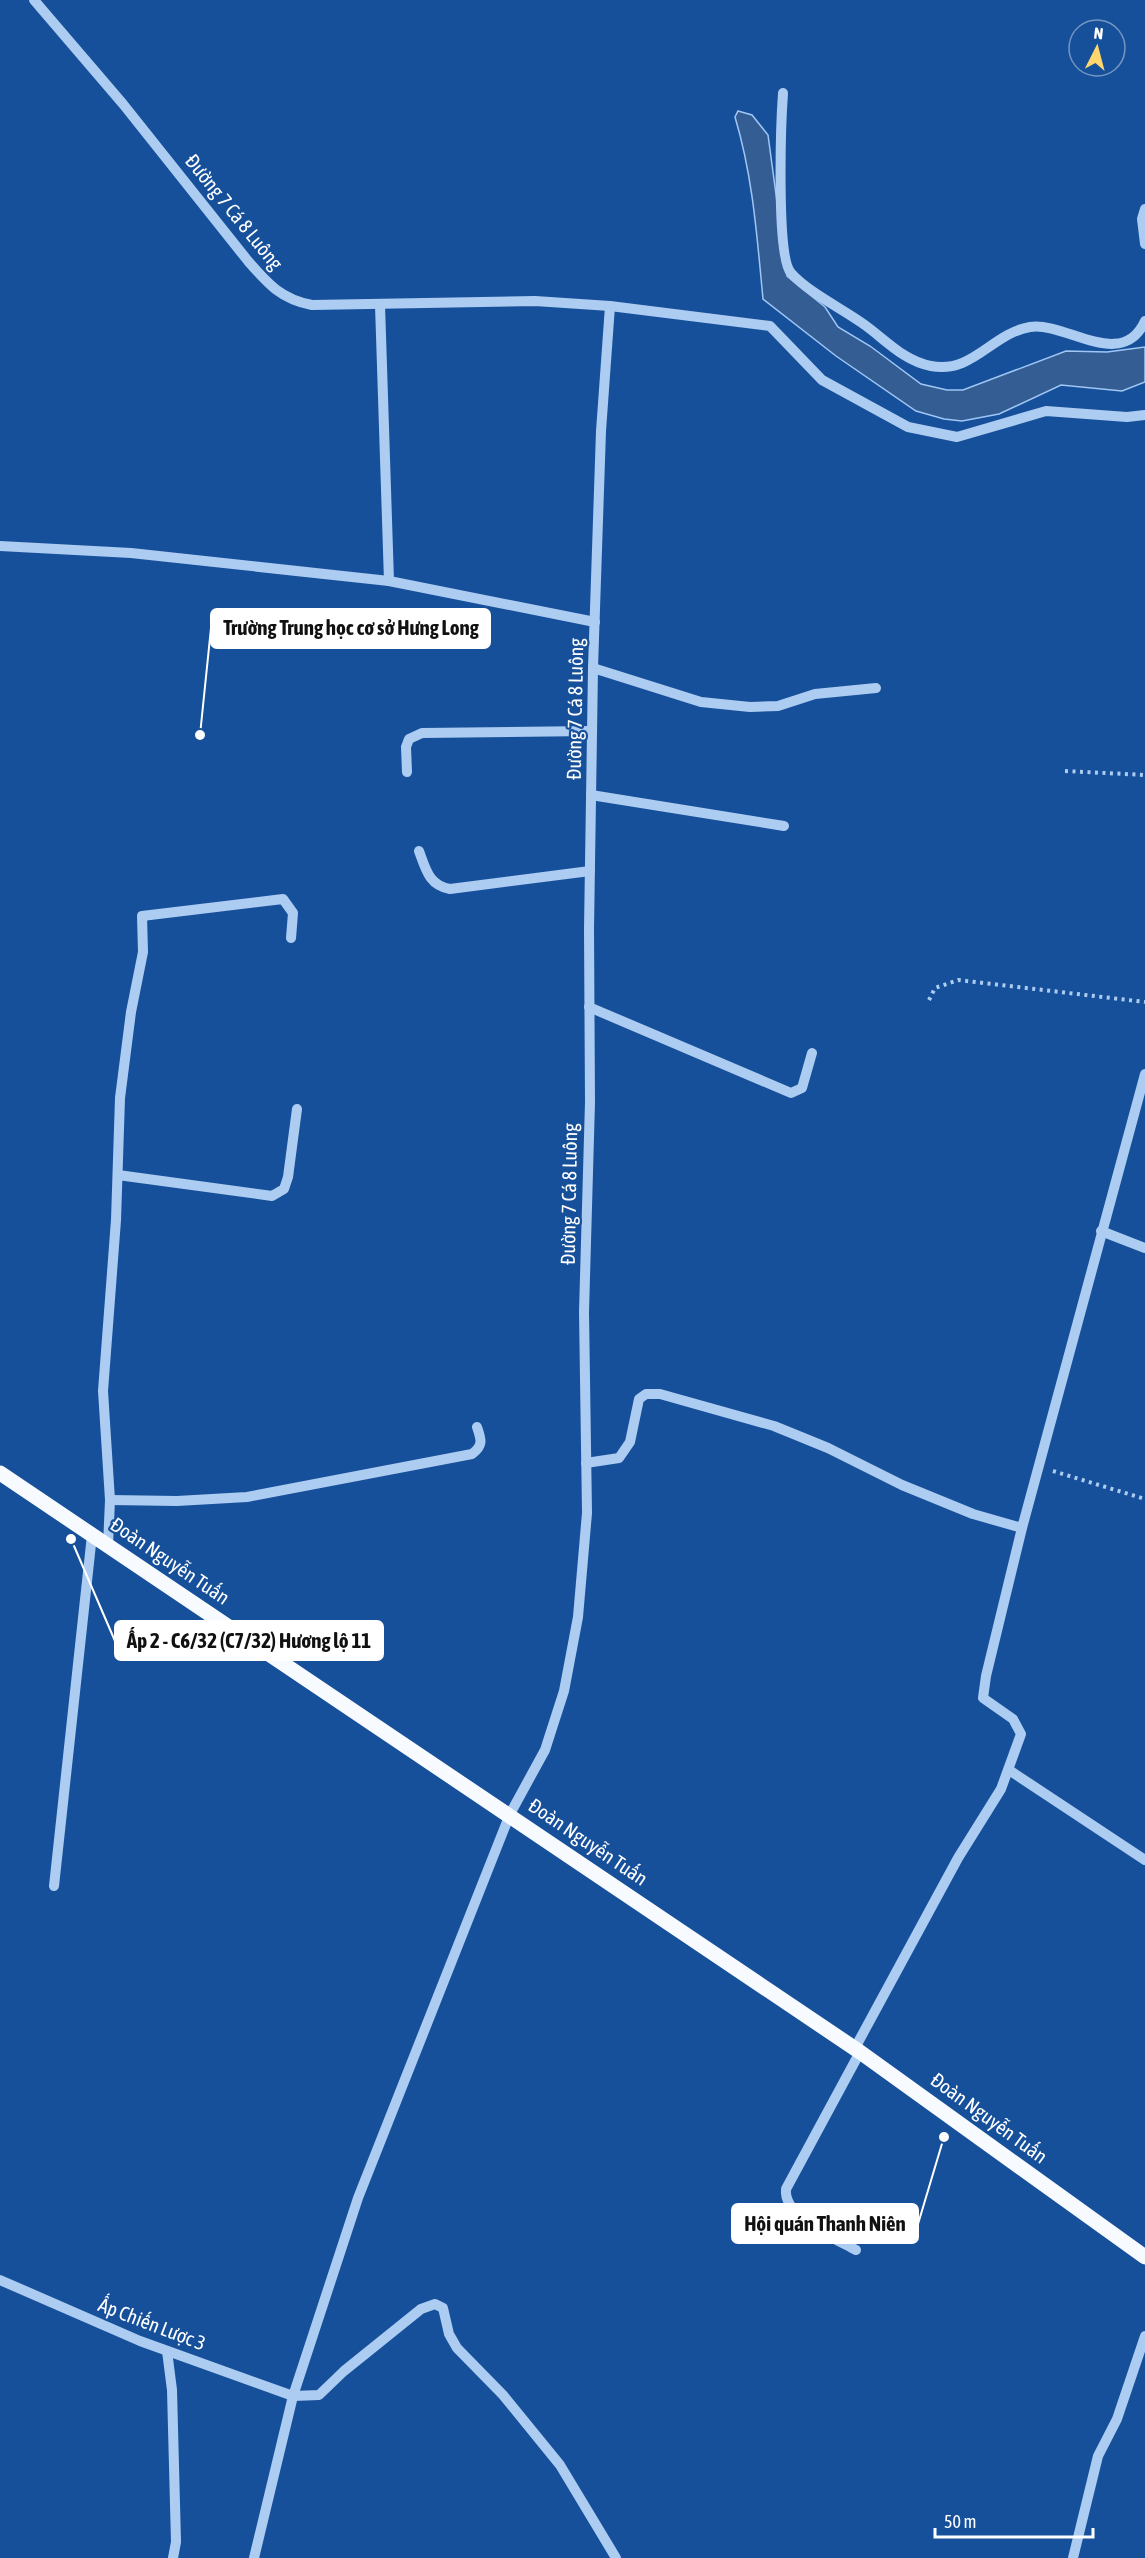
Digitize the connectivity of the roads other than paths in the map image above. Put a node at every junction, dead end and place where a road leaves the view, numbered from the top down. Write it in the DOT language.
graph roads {
  1 [pos="34,0"];
  2 [pos="783,93"];
  3 [pos="1145,209"];
  4 [pos="1145,244"];
  5 [pos="380,305"];
  6 [pos="610,306"];
  7 [pos="1145,321"];
  8 [pos="1145,415"];
  9 [pos="0,546"];
  10 [pos="389,581"];
  11 [pos="595,622"];
  12 [pos="594,668"];
  13 [pos="876,688"];
  14 [pos="592,731"];
  15 [pos="407,772"];
  16 [pos="591,795"];
  17 [pos="784,826"];
  18 [pos="419,851"];
  19 [pos="590,871"];
  20 [pos="291,938"];
  21 [pos="589,1007"];
  22 [pos="812,1053"];
  23 [pos="1145,1074"];
  24 [pos="297,1109"];
  25 [pos="118,1175"];
  26 [pos="1101,1231"];
  27 [pos="1145,1248"];
  28 [pos="477,1427"];
  29 [pos="586,1463"];
  30 [pos="0,1473"];
  31 [pos="110,1500"];
  32 [pos="1022,1528"];
  33 [pos="92,1535"];
  34 [pos="108,1546"];
  35 [pos="1009,1770"];
  36 [pos="510,1814"];
  37 [pos="1145,1860"];
  38 [pos="54,1886"];
  39 [pos="857,2050"];
  40 [pos="856,2250"];
  41 [pos="1145,2257"];
  42 [pos="0,2280"];
  43 [pos="1145,2336"];
  44 [pos="167,2351"];
  45 [pos="293,2396"];
  46 [pos="173,2558"];
  47 [pos="254,2558"];
  48 [pos="616,2558"];
  49 [pos="1073,2558"];
  1 -- 5 [label="street, Đường 7 Cá 8 Luông"];
  2 -- 7 [label="street"];
  3 -- 4 [label="street"];
  5 -- 6 [label="street, Đường 7 Cá 8 Luông"];
  5 -- 10 [label="street"];
  6 -- 8 [label="street"];
  6 -- 11 [label="street, Đường 7 Cá 8 Luông"];
  9 -- 10 [label="street"];
  10 -- 11 [label="street"];
  11 -- 12 [label="street, Đường 7 Cá 8 Luông"];
  12 -- 13 [label="street"];
  12 -- 14 [label="street, Đường 7 Cá 8 Luông"];
  14 -- 15 [label="street"];
  14 -- 16 [label="street, Đường 7 Cá 8 Luông"];
  16 -- 17 [label="street"];
  16 -- 19 [label="street, Đường 7 Cá 8 Luông"];
  18 -- 19 [label="street"];
  19 -- 21 [label="street, Đường 7 Cá 8 Luông"];
  20 -- 25 [label="street"];
  21 -- 22 [label="street"];
  21 -- 29 [label="street, Đường 7 Cá 8 Luông"];
  23 -- 26 [label="street"];
  24 -- 25 [label="street"];
  25 -- 31 [label="street"];
  26 -- 27 [label="street"];
  26 -- 32 [label="street"];
  28 -- 31 [label="street"];
  29 -- 32 [label="street"];
  29 -- 36 [label="street, Đường 7 Cá 8 Luông"];
  30 -- 33 [label="main road, Đoàn Nguyễn Tuấn"];
  31 -- 34 [label="street"];
  32 -- 35 [label="street"];
  33 -- 34 [label="main road, Đoàn Nguyễn Tuấn"];
  33 -- 38 [label="street"];
  34 -- 36 [label="main road, Đoàn Nguyễn Tuấn"];
  35 -- 37 [label="street"];
  35 -- 39 [label="street"];
  36 -- 39 [label="main road, Đoàn Nguyễn Tuấn"];
  36 -- 45 [label="street, Đường 7 Cá 8 Luông"];
  39 -- 40 [label="street"];
  39 -- 41 [label="main road, Đoàn Nguyễn Tuấn"];
  42 -- 44 [label="street, Ấp Chiến Lược 3"];
  43 -- 49 [label="street"];
  44 -- 45 [label="street, Ấp Chiến Lược 3"];
  44 -- 46 [label="street"];
  45 -- 47 [label="street, Đường 7 Cá 8 Luông"];
  45 -- 48 [label="street"];
}
